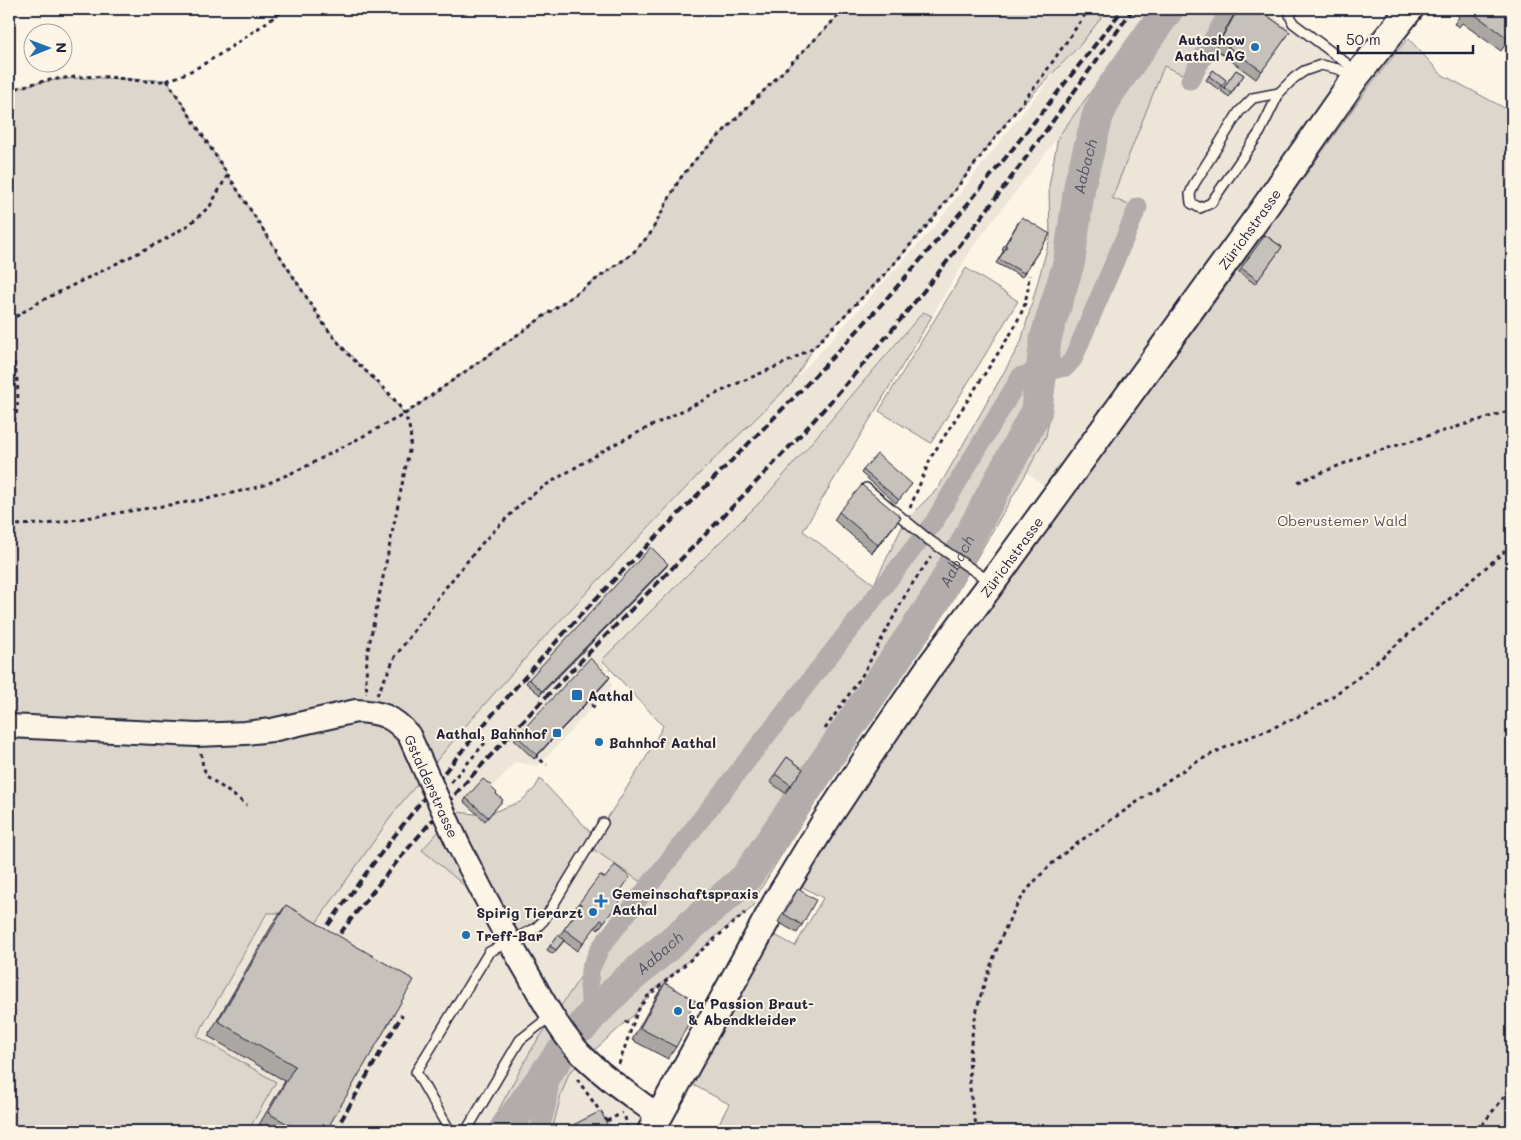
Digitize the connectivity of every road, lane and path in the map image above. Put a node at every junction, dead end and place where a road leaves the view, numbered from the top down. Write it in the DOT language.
graph roads {
  1 [pos="286,9"];
  2 [pos="845,9"];
  3 [pos="1089,9"];
  4 [pos="1293,9"];
  5 [pos="1410,9"];
  6 [pos="1357,76"];
  7 [pos="166,80"];
  8 [pos="9,91"];
  9 [pos="1279,93"];
  10 [pos="227,176"];
  11 [pos="1029,275"];
  12 [pos="9,321"];
  13 [pos="9,347"];
  14 [pos="1512,410"];
  15 [pos="405,414"];
  16 [pos="9,438"];
  17 [pos="1298,482"];
  18 [pos="866,488"];
  19 [pos="905,521"];
  20 [pos="9,525"];
  21 [pos="1512,545"];
  22 [pos="939,547"];
  23 [pos="992,583"];
  24 [pos="366,668"];
  25 [pos="386,676"];
  26 [pos="582,697"];
  27 [pos="597,709"];
  28 [pos="9,726"];
  29 [pos="825,729"];
  30 [pos="198,736"];
  31 [pos="485,743"];
  32 [pos="532,753"];
  33 [pos="547,766"];
  34 [pos="438,798"];
  35 [pos="247,805"];
  36 [pos="603,823"];
  37 [pos="745,913"];
  38 [pos="509,942"];
  39 [pos="552,1015"];
  40 [pos="625,1021"];
  41 [pos="632,1026"];
  42 [pos="619,1065"];
  43 [pos="579,1072"];
  44 [pos="1512,1087"];
  45 [pos="624,1113"];
  46 [pos="607,1121"];
  47 [pos="9,1123"];
  48 [pos="655,1124"];
  49 [pos="16,1131"];
  50 [pos="450,1131"];
  51 [pos="466,1131"];
  52 [pos="612,1131"];
  53 [pos="978,1131"];
  54 [pos="1477,1131"];
  1 -- 7 [label="path"];
  2 -- 15 [label="path"];
  3 -- 25 [label="path"];
  4 -- 6 [label="lane"];
  5 -- 6 [label="main road, Zürichstrasse"];
  6 -- 9 [label="lane"];
  6 -- 23 [label="main road, Zürichstrasse"];
  7 -- 8 [label="path"];
  7 -- 10 [label="path"];
  9 -- 9 [label="lane"];
  10 -- 12 [label="path"];
  10 -- 15 [label="path"];
  11 -- 19 [label="path"];
  13 -- 16 [label="path"];
  14 -- 17 [label="path"];
  15 -- 20 [label="path"];
  15 -- 24 [label="path"];
  18 -- 19 [label="lane"];
  19 -- 22 [label="lane"];
  21 -- 53 [label="path"];
  22 -- 23 [label="lane"];
  22 -- 29 [label="path"];
  23 -- 48 [label="main road, Zürichstrasse"];
  26 -- 27 [label="path"];
  28 -- 30 [label="street, Gstalderstrasse"];
  30 -- 34 [label="street, Gstalderstrasse, bridge"];
  30 -- 35 [label="path"];
  31 -- 34 [label="path"];
  32 -- 33 [label="path"];
  34 -- 38 [label="street, Gstalderstrasse, bridge"];
  36 -- 38 [label="lane"];
  37 -- 41 [label="path"];
  38 -- 39 [label="street, Gstalderstrasse"];
  38 -- 50 [label="lane"];
  39 -- 48 [label="street, Gstalderstrasse"];
  39 -- 51 [label="lane"];
  40 -- 41 [label="path"];
  41 -- 42 [label="path"];
  43 -- 46 [label="path"];
  44 -- 54 [label="path"];
  45 -- 46 [label="path"];
  46 -- 52 [label="path"];
  47 -- 49 [label="path"];
}
